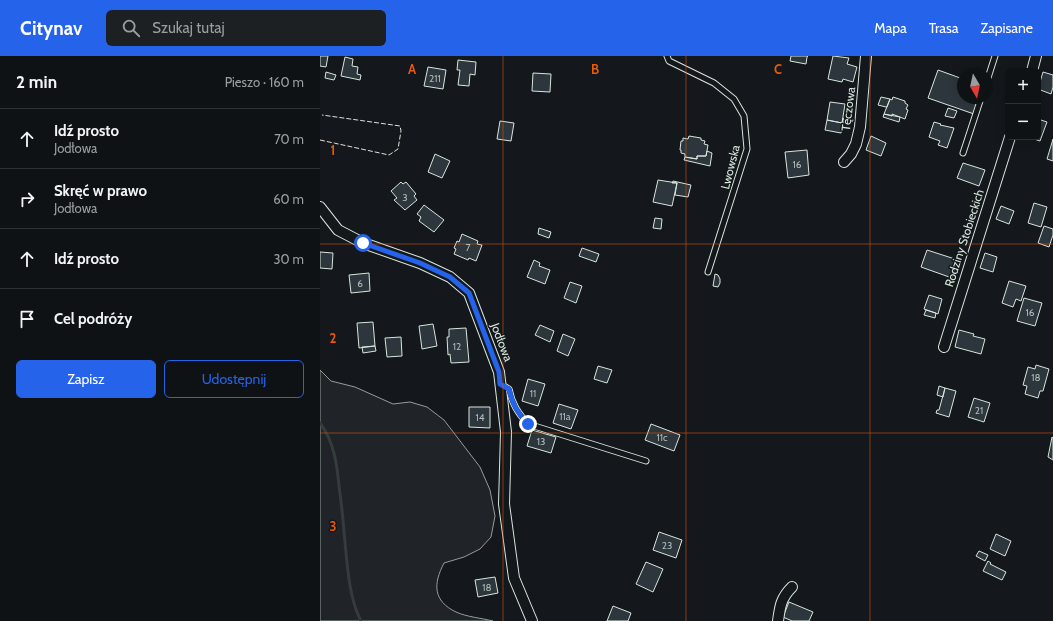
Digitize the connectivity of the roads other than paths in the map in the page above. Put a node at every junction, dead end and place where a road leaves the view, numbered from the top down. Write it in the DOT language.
graph roads {
  1 [pos="667,56"];
  2 [pos="866,56"];
  3 [pos="995,56"];
  4 [pos="1036,56"];
  5 [pos="991,68"];
  6 [pos="1033,68"];
  7 [pos="979,104"];
  8 [pos="1009,140"];
  9 [pos="963,153"];
  10 [pos="844,162"];
  11 [pos="320,207"];
  12 [pos="708,272"];
  13 [pos="944,347"];
  14 [pos="500,384"];
  15 [pos="646,461"];
  16 [pos="792,587"];
  17 [pos="532,621"];
  18 [pos="778,621"];
  1 -- 12 [label="lane, Lwowska"];
  2 -- 10 [label="street, Tęczowa"];
  3 -- 5 [label="lane"];
  4 -- 6 [label="street"];
  7 -- 9 [label="lane"];
  8 -- 13 [label="street, Rodziny Stobieckich"];
  11 -- 14 [label="street, Jodłowa"];
  14 -- 15 [label="lane"];
  14 -- 17 [label="street, Jodłowa"];
  16 -- 18 [label="street"];
}
